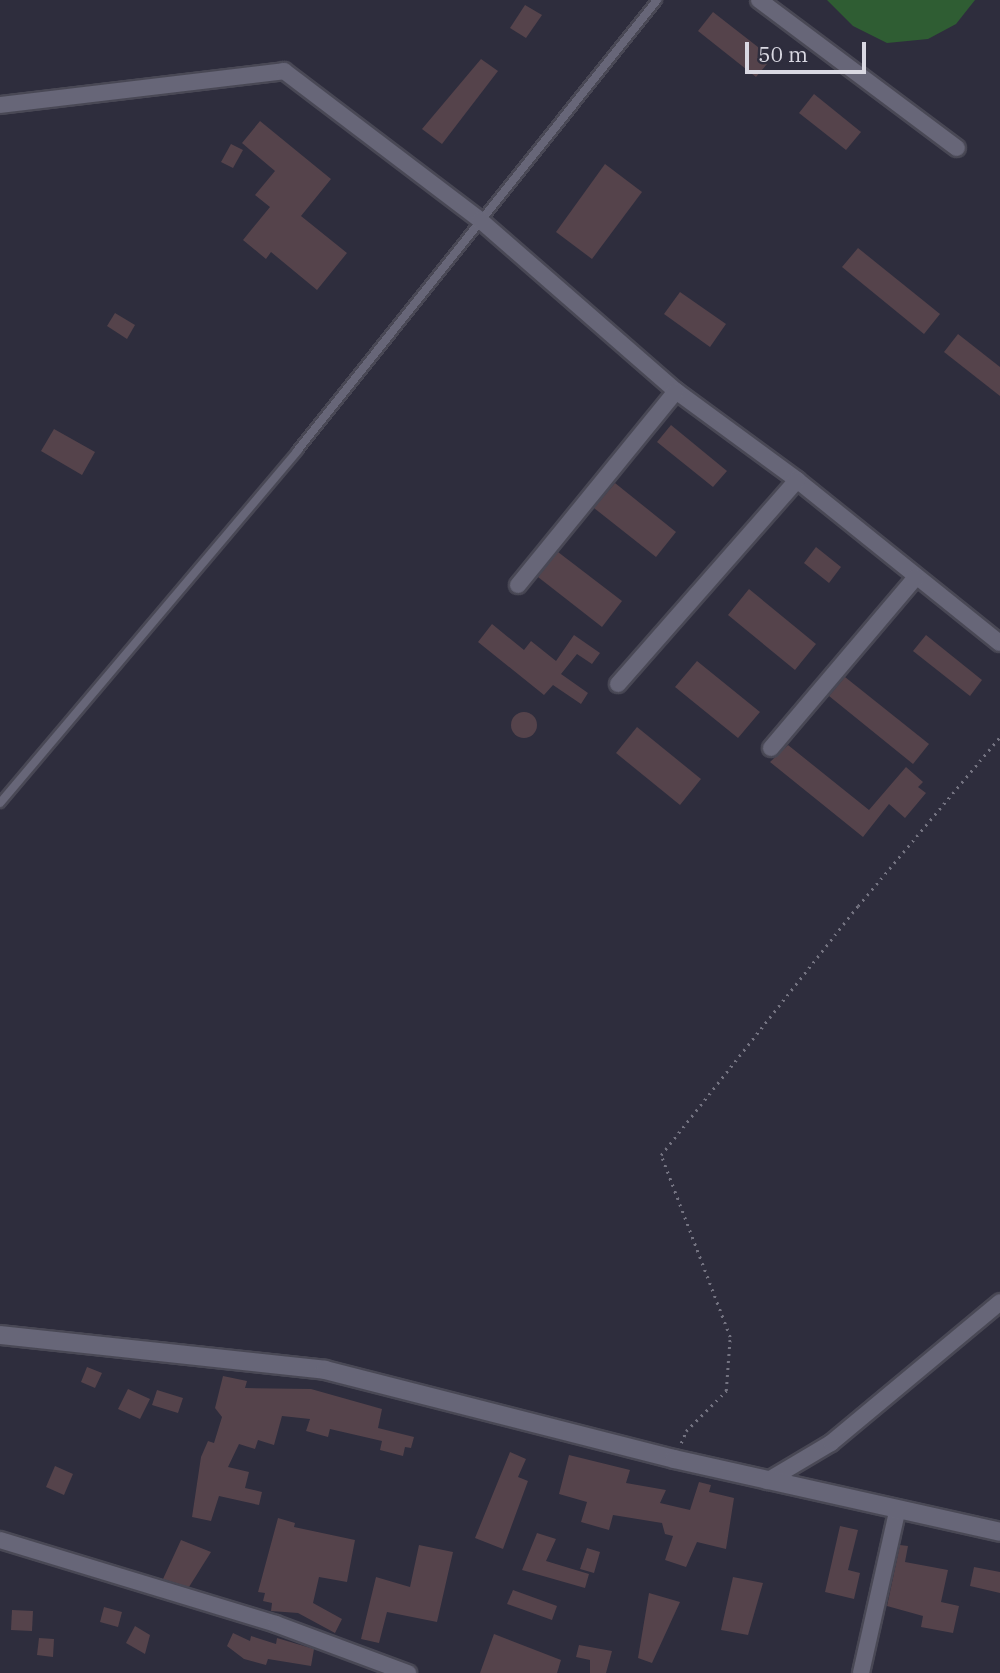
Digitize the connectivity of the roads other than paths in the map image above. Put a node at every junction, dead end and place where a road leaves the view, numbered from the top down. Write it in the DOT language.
graph roads {
  1 [pos="657,0"];
  2 [pos="760,0"];
  3 [pos="0,105"];
  4 [pos="957,148"];
  5 [pos="480,220"];
  6 [pos="676,391"];
  7 [pos="797,480"];
  8 [pos="916,577"];
  9 [pos="519,586"];
  10 [pos="1000,643"];
  11 [pos="618,684"];
  12 [pos="771,748"];
  13 [pos="0,803"];
  14 [pos="1000,1302"];
  15 [pos="0,1337"];
  16 [pos="767,1481"];
  17 [pos="897,1511"];
  18 [pos="1000,1532"];
  19 [pos="0,1540"];
  20 [pos="408,1673"];
  21 [pos="861,1673"];
  1 -- 5 [label="lane"];
  2 -- 4 [label="street"];
  3 -- 5 [label="street"];
  5 -- 6 [label="street"];
  5 -- 13 [label="lane"];
  6 -- 7 [label="street"];
  6 -- 9 [label="street"];
  7 -- 8 [label="street"];
  7 -- 11 [label="street"];
  8 -- 10 [label="street"];
  8 -- 12 [label="street"];
  14 -- 16 [label="street"];
  15 -- 16 [label="main road"];
  16 -- 17 [label="main road"];
  17 -- 18 [label="main road"];
  17 -- 21 [label="street"];
  19 -- 20 [label="street"];
}
